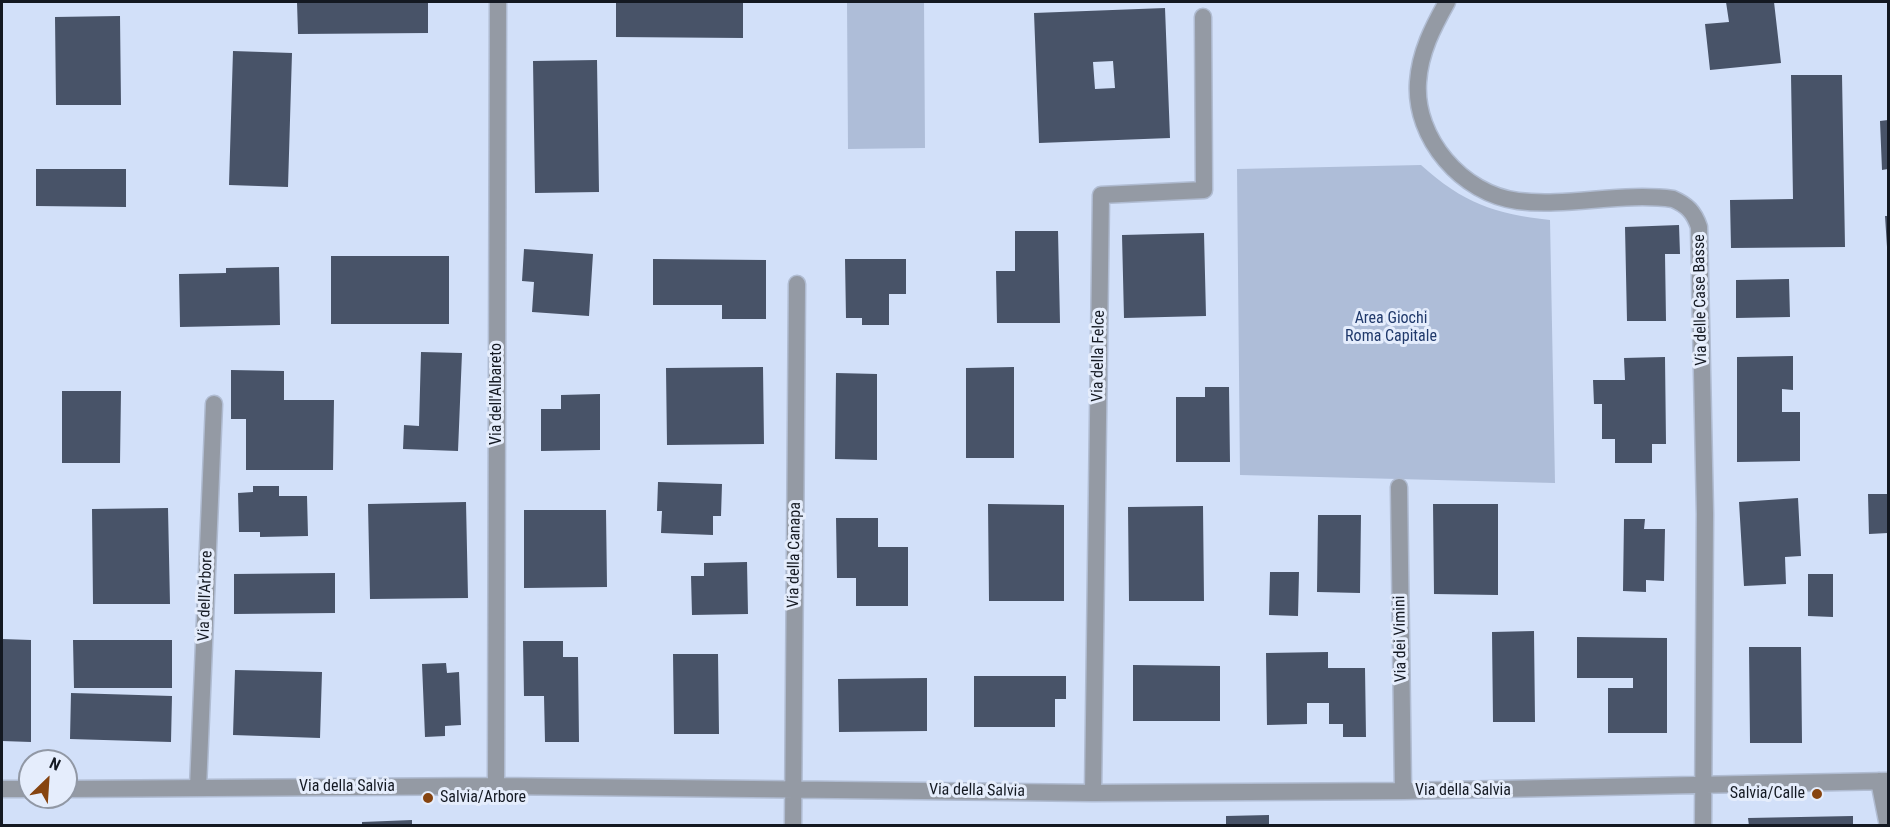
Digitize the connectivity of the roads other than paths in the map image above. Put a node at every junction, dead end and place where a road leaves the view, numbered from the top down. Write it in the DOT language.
graph roads {
  1 [pos="498,2"];
  2 [pos="1447,2"];
  3 [pos="1203,17"];
  4 [pos="797,284"];
  5 [pos="214,404"];
  6 [pos="1399,486"];
  7 [pos="1884,781"];
  8 [pos="1703,785"];
  9 [pos="496,786"];
  10 [pos="198,788"];
  11 [pos="793,788"];
  12 [pos="2,789"];
  13 [pos="18,789"];
  14 [pos="78,789"];
  15 [pos="1402,792"];
  16 [pos="1093,793"];
  17 [pos="793,825"];
  18 [pos="1703,825"];
  19 [pos="1888,825"];
  1 -- 9 [label="street, Via dell'Albareto"];
  2 -- 8 [label="street, Via delle Case Basse"];
  3 -- 16 [label="street, Via della Felce"];
  4 -- 11 [label="street, Via della Canapa"];
  5 -- 10 [label="street, Via dell'Arbore"];
  6 -- 15 [label="street, Via dei Vimini"];
  7 -- 8 [label="street, Via della Salvia"];
  7 -- 19 [label="street"];
  8 -- 15 [label="street, Via della Salvia"];
  8 -- 18 [label="street, Via delle Case Basse"];
  9 -- 10 [label="street, Via della Salvia"];
  9 -- 11 [label="street, Via della Salvia"];
  10 -- 14 [label="street, Via della Salvia"];
  11 -- 16 [label="street, Via della Salvia"];
  11 -- 17 [label="street, Via della Canapa"];
  12 -- 13 [label="street"];
  15 -- 16 [label="street, Via della Salvia"];
}
